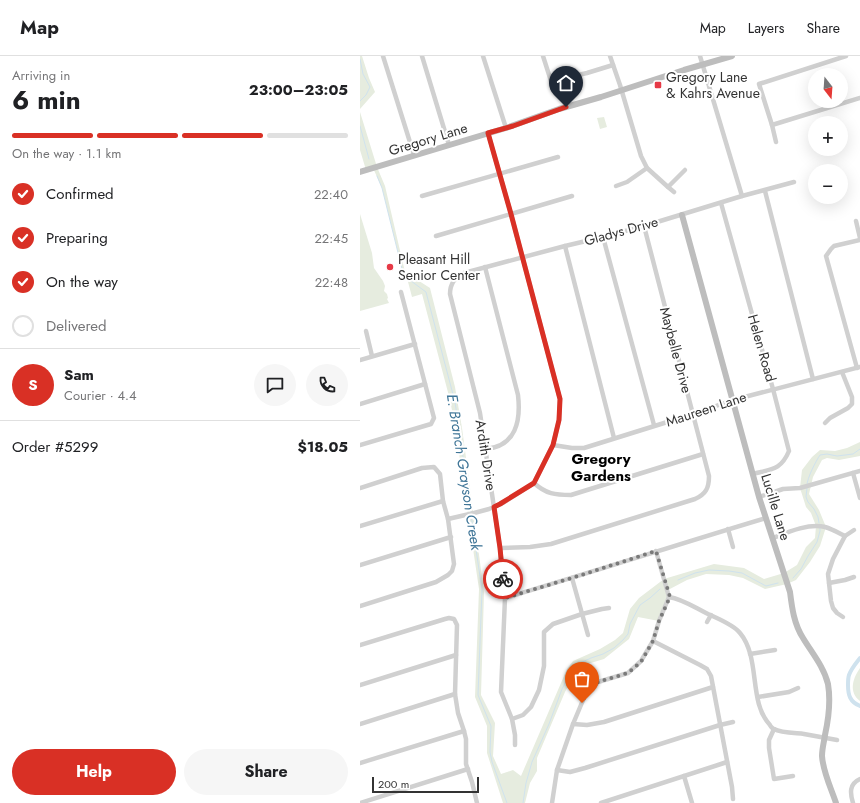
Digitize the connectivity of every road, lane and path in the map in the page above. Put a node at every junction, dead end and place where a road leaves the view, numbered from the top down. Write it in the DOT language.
graph roads {
  1 [pos="382,56"];
  2 [pos="422,56"];
  3 [pos="483,56"];
  4 [pos="543,56"];
  5 [pos="610,56"];
  6 [pos="700,56"];
  7 [pos="732,56"];
  8 [pos="846,56"];
  9 [pos="839,57"];
  10 [pos="703,64"];
  11 [pos="613,65"];
  12 [pos="621,91"];
  13 [pos="860,98"];
  14 [pos="772,125"];
  15 [pos="506,128"];
  16 [pos="488,133"];
  17 [pos="776,142"];
  18 [pos="448,145"];
  19 [pos="414,155"];
  20 [pos="558,157"];
  21 [pos="647,168"];
  22 [pos="685,170"];
  23 [pos="360,172"];
  24 [pos="500,174"];
  25 [pos="794,182"];
  26 [pos="616,186"];
  27 [pos="668,187"];
  28 [pos="765,191"];
  29 [pos="674,192"];
  30 [pos="422,196"];
  31 [pos="572,196"];
  32 [pos="742,196"];
  33 [pos="721,203"];
  34 [pos="511,214"];
  35 [pos="682,215"];
  36 [pos="856,221"];
  37 [pos="644,226"];
  38 [pos="436,236"];
  39 [pos="603,237"];
  40 [pos="860,239"];
  41 [pos="565,246"];
  42 [pos="523,258"];
  43 [pos="485,267"];
  44 [pos="451,284"];
  45 [pos="401,292"];
  46 [pos="366,332"];
  47 [pos="415,344"];
  48 [pos="372,356"];
  49 [pos="360,360"];
  50 [pos="858,367"];
  51 [pos="842,372"];
  52 [pos="813,379"];
  53 [pos="425,384"];
  54 [pos="773,389"];
  55 [pos="733,400"];
  56 [pos="360,404"];
  57 [pos="693,414"];
  58 [pos="825,423"];
  59 [pos="654,426"];
  60 [pos="614,438"];
  61 [pos="360,445"];
  62 [pos="553,445"];
  63 [pos="486,449"];
  64 [pos="703,454"];
  65 [pos="860,471"];
  66 [pos="853,473"];
  67 [pos="753,474"];
  68 [pos="534,483"];
  69 [pos="360,488"];
  70 [pos="759,497"];
  71 [pos="860,498"];
  72 [pos="443,501"];
  73 [pos="494,507"];
  74 [pos="766,518"];
  75 [pos="448,519"];
  76 [pos="360,526"];
  77 [pos="728,529"];
  78 [pos="854,530"];
  79 [pos="845,536"];
  80 [pos="450,537"];
  81 [pos="773,538"];
  82 [pos="734,547"];
  83 [pos="500,548"];
  84 [pos="656,551"];
  85 [pos="360,565"];
  86 [pos="854,577"];
  87 [pos="572,578"];
  88 [pos="829,583"];
  89 [pos="670,597"];
  90 [pos="505,598"];
  91 [pos="360,606"];
  92 [pos="609,608"];
  93 [pos="582,614"];
  94 [pos="711,615"];
  95 [pos="843,617"];
  96 [pos="707,622"];
  97 [pos="588,635"];
  98 [pos="653,641"];
  99 [pos="360,645"];
  100 [pos="776,650"];
  101 [pos="750,654"];
  102 [pos="456,655"];
  103 [pos="360,685"];
  104 [pos="713,687"];
  105 [pos="798,688"];
  106 [pos="455,694"];
  107 [pos="758,697"];
  108 [pos="512,719"];
  109 [pos="733,722"];
  110 [pos="360,724"];
  111 [pos="573,724"];
  112 [pos="720,725"];
  113 [pos="774,729"];
  114 [pos="464,731"];
  115 [pos="825,738"];
  116 [pos="837,740"];
  117 [pos="515,745"];
  118 [pos="727,762"];
  119 [pos="360,763"];
  120 [pos="468,769"];
  121 [pos="557,770"];
  122 [pos="684,776"];
  123 [pos="793,776"];
  124 [pos="860,779"];
  125 [pos="733,799"];
  126 [pos="360,803"];
  127 [pos="477,803"];
  128 [pos="552,803"];
  129 [pos="601,803"];
  130 [pos="692,803"];
  131 [pos="836,803"];
  132 [pos="851,803"];
  1 -- 19 [label="street"];
  2 -- 18 [label="street"];
  3 -- 15 [label="street"];
  4 -- 11 [label="street"];
  5 -- 11 [label="street"];
  6 -- 10 [label="street"];
  7 -- 10 [label="street, Gregory Lane"];
  8 -- 9 [label="street"];
  9 -- 14 [label="street"];
  10 -- 12 [label="street, Gregory Lane"];
  10 -- 32 [label="street"];
  11 -- 12 [label="street"];
  12 -- 15 [label="street, Gregory Lane"];
  12 -- 21 [label="street"];
  13 -- 14 [label="street"];
  14 -- 17 [label="street"];
  15 -- 16 [label="street, Gregory Lane"];
  16 -- 18 [label="street, Gregory Lane"];
  16 -- 24 [label="street"];
  18 -- 19 [label="street, Gregory Lane"];
  19 -- 23 [label="street, Gregory Lane"];
  20 -- 24 [label="street"];
  21 -- 26 [label="street"];
  21 -- 27 [label="street"];
  22 -- 27 [label="street"];
  24 -- 30 [label="street"];
  24 -- 34 [label="street"];
  25 -- 28 [label="street, Gladys Drive"];
  27 -- 29 [label="street"];
  28 -- 32 [label="street, Gladys Drive"];
  28 -- 52 [label="street"];
  31 -- 34 [label="street"];
  32 -- 33 [label="street, Gladys Drive"];
  33 -- 35 [label="street, Gladys Drive"];
  33 -- 54 [label="street, Helen Road"];
  34 -- 38 [label="street"];
  34 -- 42 [label="street"];
  35 -- 37 [label="street, Gladys Drive"];
  35 -- 55 [label="street, Lucille Lane"];
  36 -- 40 [label="street"];
  37 -- 39 [label="street, Gladys Drive"];
  37 -- 57 [label="street, Maybelle Drive"];
  39 -- 41 [label="street, Gladys Drive"];
  39 -- 59 [label="street"];
  40 -- 50 [label="street"];
  41 -- 42 [label="street, Gladys Drive"];
  41 -- 60 [label="street"];
  42 -- 43 [label="street, Gladys Drive"];
  42 -- 62 [label="street"];
  43 -- 44 [label="street, Gladys Drive"];
  43 -- 63 [label="street"];
  44 -- 63 [label="street, Ardith Drive"];
  45 -- 47 [label="street"];
  46 -- 48 [label="street"];
  47 -- 48 [label="street"];
  47 -- 53 [label="street"];
  48 -- 49 [label="street"];
  50 -- 51 [label="street, Maureen Lane"];
  51 -- 52 [label="street, Maureen Lane"];
  51 -- 58 [label="street"];
  52 -- 54 [label="street, Maureen Lane"];
  53 -- 56 [label="street"];
  53 -- 61 [label="street"];
  54 -- 55 [label="street, Maureen Lane"];
  54 -- 67 [label="street, Helen Road"];
  55 -- 57 [label="street, Maureen Lane"];
  55 -- 67 [label="street, Lucille Lane"];
  57 -- 59 [label="street, Maureen Lane"];
  57 -- 64 [label="street, Maybelle Drive"];
  59 -- 60 [label="street, Maureen Lane"];
  60 -- 62 [label="street, Maureen Lane"];
  62 -- 68 [label="street"];
  63 -- 73 [label="street, Ardith Drive"];
  64 -- 68 [label="street"];
  64 -- 83 [label="street, Maybelle Drive"];
  65 -- 66 [label="street"];
  66 -- 70 [label="street"];
  66 -- 71 [label="street"];
  67 -- 70 [label="street, Lucille Lane"];
  68 -- 73 [label="street"];
  69 -- 72 [label="street"];
  70 -- 74 [label="street, Lucille Lane"];
  72 -- 75 [label="street"];
  72 -- 76 [label="street"];
  73 -- 75 [label="street"];
  73 -- 83 [label="street, Ardith Drive"];
  74 -- 77 [label="street"];
  74 -- 81 [label="street, Lucille Lane"];
  75 -- 80 [label="street"];
  77 -- 82 [label="street"];
  77 -- 84 [label="street"];
  78 -- 79 [label="street"];
  79 -- 81 [label="street"];
  79 -- 88 [label="street"];
  80 -- 85 [label="street"];
  80 -- 91 [label="street"];
  81 -- 115 [label="street, Lucille Lane"];
  83 -- 90 [label="street, Ardith Drive"];
  84 -- 87 [label="street"];
  84 -- 89 [label="street"];
  86 -- 88 [label="street"];
  87 -- 90 [label="street"];
  87 -- 93 [label="street"];
  88 -- 95 [label="street"];
  89 -- 94 [label="street"];
  89 -- 98 [label="street"];
  90 -- 108 [label="street, Ardith Drive"];
  92 -- 93 [label="street"];
  93 -- 97 [label="street"];
  93 -- 108 [label="street"];
  94 -- 96 [label="street"];
  94 -- 101 [label="street"];
  98 -- 104 [label="street"];
  98 -- 111 [label="street"];
  99 -- 102 [label="street"];
  100 -- 101 [label="street"];
  101 -- 107 [label="street"];
  102 -- 103 [label="street"];
  102 -- 106 [label="street"];
  104 -- 111 [label="street"];
  104 -- 112 [label="street"];
  105 -- 107 [label="street"];
  106 -- 110 [label="street"];
  106 -- 114 [label="street"];
  107 -- 113 [label="street"];
  108 -- 117 [label="street, Ardith Drive"];
  109 -- 112 [label="street"];
  111 -- 121 [label="street"];
  112 -- 118 [label="street"];
  112 -- 121 [label="street"];
  113 -- 115 [label="street"];
  113 -- 123 [label="street"];
  114 -- 119 [label="street"];
  114 -- 120 [label="street"];
  115 -- 116 [label="street"];
  115 -- 131 [label="street, Lucille Lane"];
  118 -- 122 [label="street"];
  118 -- 125 [label="street"];
  120 -- 126 [label="street"];
  120 -- 127 [label="street"];
  121 -- 128 [label="street"];
  122 -- 129 [label="street"];
  122 -- 130 [label="street"];
  124 -- 132 [label="street"];
}
